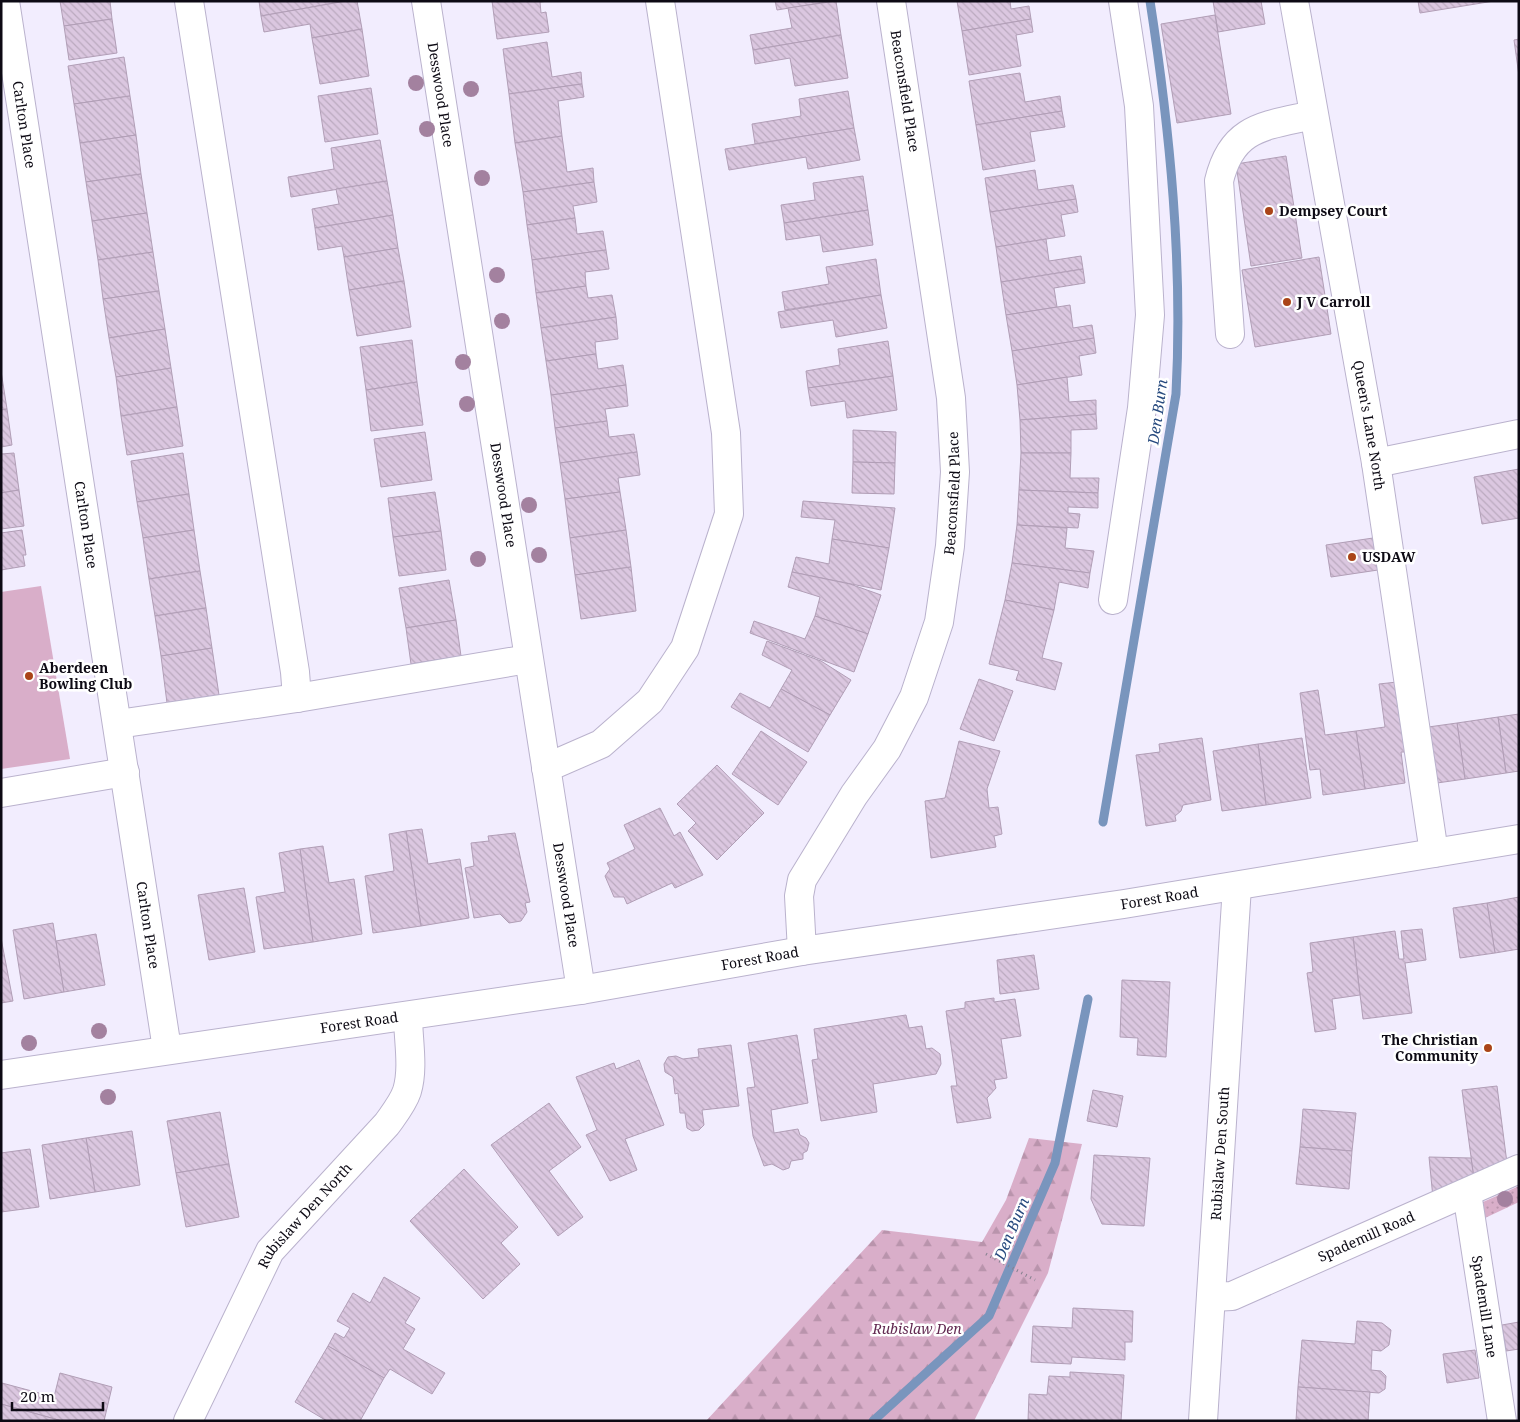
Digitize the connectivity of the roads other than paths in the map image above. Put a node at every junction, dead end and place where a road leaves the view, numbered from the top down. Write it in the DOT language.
graph roads {
  1 [pos="5,1"];
  2 [pos="189,1"];
  3 [pos="426,1"];
  4 [pos="660,1"];
  5 [pos="891,1"];
  6 [pos="1124,1"];
  7 [pos="1294,1"];
  8 [pos="1313,115"];
  9 [pos="1230,334"];
  10 [pos="1519,434"];
  11 [pos="1376,463"];
  12 [pos="1113,600"];
  13 [pos="528,659"];
  14 [pos="296,698"];
  15 [pos="118,724"];
  16 [pos="546,768"];
  17 [pos="125,772"];
  18 [pos="1,793"];
  19 [pos="1519,839"];
  20 [pos="1434,853"];
  21 [pos="1237,886"];
  22 [pos="802,952"];
  23 [pos="581,990"];
  24 [pos="408,1016"];
  25 [pos="167,1049"];
  26 [pos="1,1075"];
  27 [pos="1519,1169"];
  28 [pos="1467,1193"];
  29 [pos="1211,1296"];
  30 [pos="188,1421"];
  31 [pos="1203,1421"];
  32 [pos="1502,1421"];
  1 -- 15 [label="street, Carlton Place"];
  2 -- 14 [label="street"];
  3 -- 13 [label="street, Desswood Place"];
  4 -- 16 [label="street"];
  5 -- 22 [label="street, Beaconsfield Place"];
  6 -- 12 [label="street"];
  7 -- 8 [label="street, Queen's Lane North"];
  8 -- 9 [label="street"];
  8 -- 11 [label="street, Queen's Lane North"];
  10 -- 11 [label="street"];
  11 -- 20 [label="street, Queen's Lane North"];
  13 -- 14 [label="street"];
  13 -- 16 [label="street, Desswood Place"];
  14 -- 15 [label="street"];
  15 -- 17 [label="street, Carlton Place"];
  16 -- 23 [label="street, Desswood Place"];
  17 -- 18 [label="street"];
  17 -- 25 [label="street, Carlton Place"];
  19 -- 20 [label="street, Forest Road"];
  20 -- 21 [label="street, Forest Road"];
  21 -- 22 [label="street, Forest Road"];
  21 -- 29 [label="street, Rubislaw Den South"];
  22 -- 23 [label="street, Forest Road"];
  23 -- 24 [label="street, Forest Road"];
  24 -- 25 [label="street, Forest Road"];
  24 -- 30 [label="street, Rubislaw Den North"];
  25 -- 26 [label="street, Forest Road"];
  27 -- 28 [label="street, Spademill Road"];
  28 -- 29 [label="street, Spademill Road"];
  28 -- 32 [label="street, Spademill Lane"];
  29 -- 31 [label="street, Rubislaw Den South"];
}
